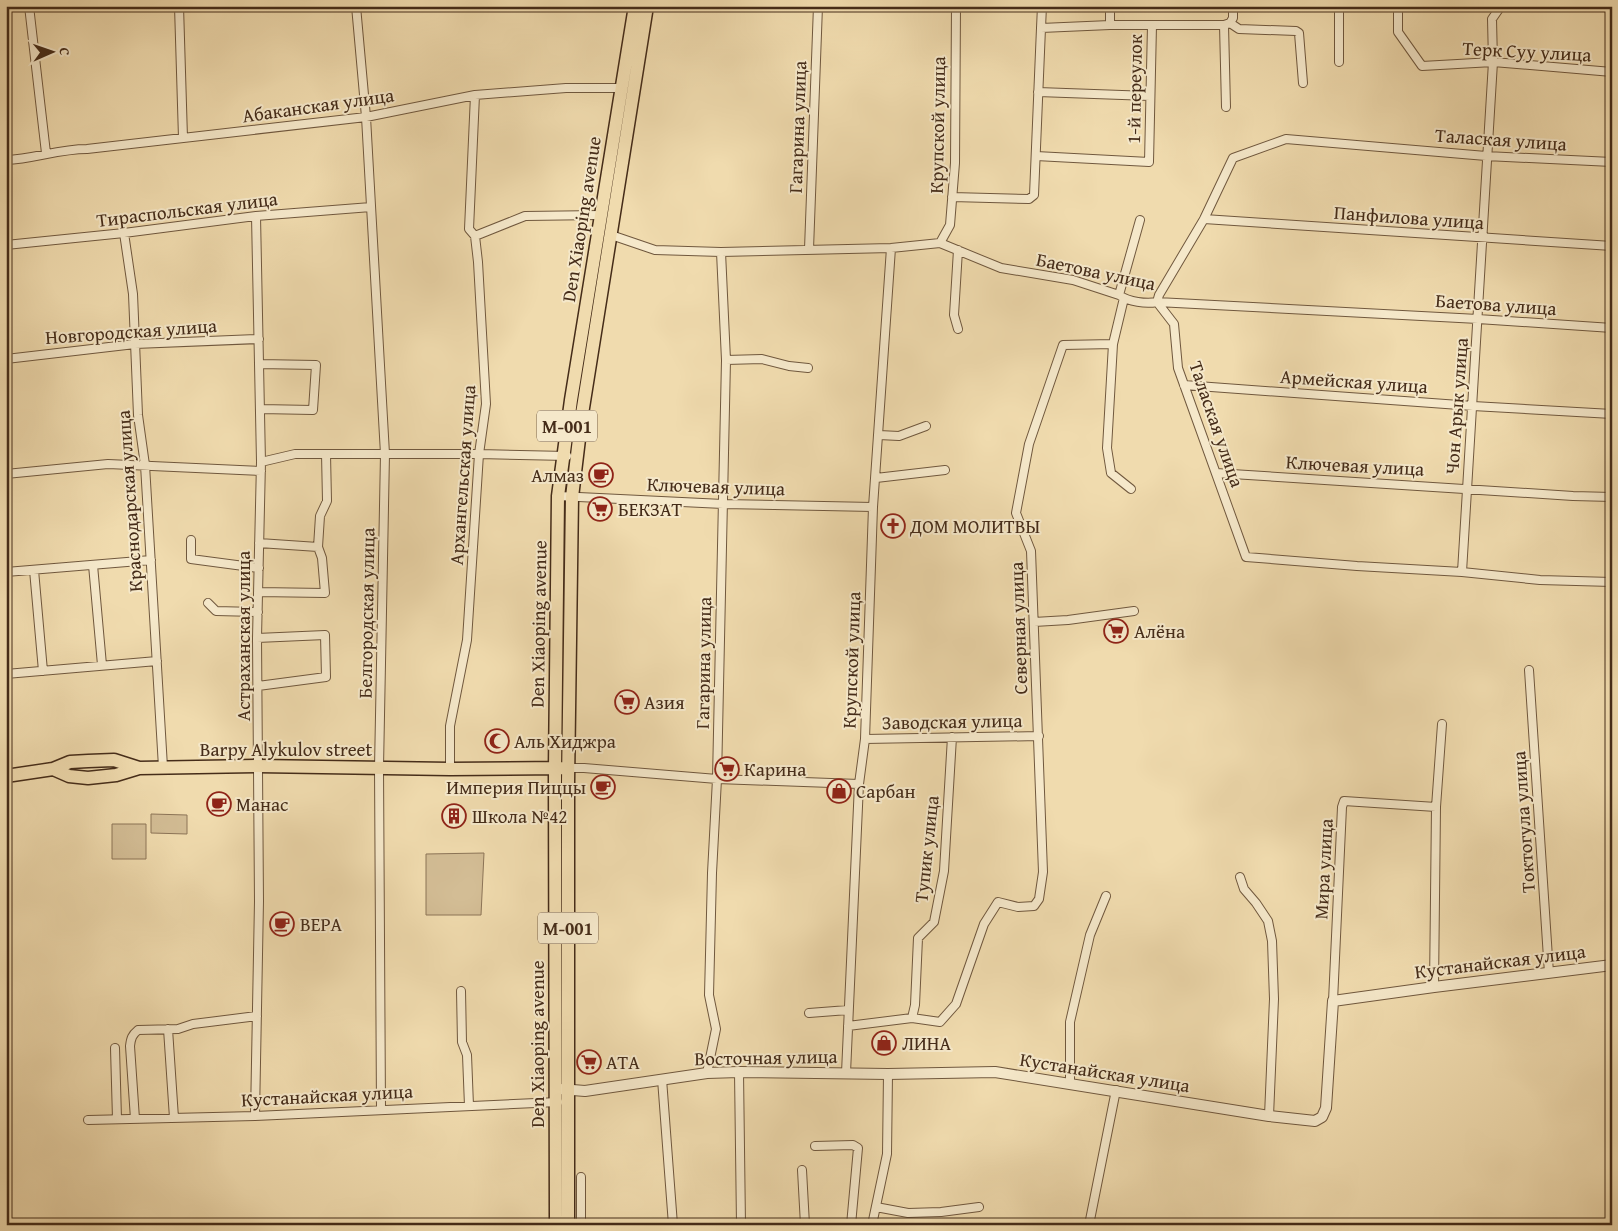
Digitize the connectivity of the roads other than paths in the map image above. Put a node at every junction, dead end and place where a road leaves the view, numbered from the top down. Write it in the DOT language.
graph roads {
  1 [pos="29,6"];
  2 [pos="179,6"];
  3 [pos="356,6"];
  4 [pos="818,6"];
  5 [pos="956,6"];
  6 [pos="1042,6"];
  7 [pos="1110,6"];
  8 [pos="1233,6"];
  9 [pos="1339,6"];
  10 [pos="1398,6"];
  11 [pos="1501,6"];
  12 [pos="636,7"];
  13 [pos="1110,24"];
  14 [pos="1227,24"];
  15 [pos="1152,25"];
  16 [pos="1041,28"];
  17 [pos="1338,62"];
  18 [pos="1493,62"];
  19 [pos="1612,72"];
  20 [pos="1303,83"];
  21 [pos="628,88"];
  22 [pos="1038,92"];
  23 [pos="475,95"];
  24 [pos="1150,96"];
  25 [pos="1226,107"];
  26 [pos="366,117"];
  27 [pos="183,138"];
  28 [pos="46,153"];
  29 [pos="1036,156"];
  30 [pos="1486,156"];
  31 [pos="6,160"];
  32 [pos="1612,162"];
  33 [pos="952,197"];
  34 [pos="371,207"];
  35 [pos="600,215"];
  36 [pos="256,216"];
  37 [pos="1204,219"];
  38 [pos="1140,220"];
  39 [pos="124,233"];
  40 [pos="611,234"];
  41 [pos="474,236"];
  42 [pos="1481,238"];
  43 [pos="940,243"];
  44 [pos="6,245"];
  45 [pos="1612,246"];
  46 [pos="891,248"];
  47 [pos="809,249"];
  48 [pos="958,250"];
  49 [pos="721,252"];
  50 [pos="1121,296"];
  51 [pos="1157,302"];
  52 [pos="1478,319"];
  53 [pos="1612,328"];
  54 [pos="958,329"];
  55 [pos="259,339"];
  56 [pos="135,344"];
  57 [pos="1113,344"];
  58 [pos="6,358"];
  59 [pos="726,360"];
  60 [pos="259,364"];
  61 [pos="808,368"];
  62 [pos="1184,386"];
  63 [pos="1473,406"];
  64 [pos="260,409"];
  65 [pos="1612,414"];
  66 [pos="926,426"];
  67 [pos="879,435"];
  68 [pos="326,454"];
  69 [pos="385,454"];
  70 [pos="479,454"];
  71 [pos="563,456"];
  72 [pos="576,457"];
  73 [pos="261,462"];
  74 [pos="145,465"];
  75 [pos="945,470"];
  76 [pos="260,471"];
  77 [pos="1216,473"];
  78 [pos="6,474"];
  79 [pos="876,478"];
  80 [pos="1467,488"];
  81 [pos="1131,489"];
  82 [pos="558,496"];
  83 [pos="572,497"];
  84 [pos="1612,497"];
  85 [pos="723,504"];
  86 [pos="873,507"];
  87 [pos="191,540"];
  88 [pos="259,543"];
  89 [pos="318,547"];
  90 [pos="151,560"];
  91 [pos="93,565"];
  92 [pos="259,568"];
  93 [pos="34,570"];
  94 [pos="6,572"];
  95 [pos="1462,572"];
  96 [pos="1612,582"];
  97 [pos="258,592"];
  98 [pos="208,603"];
  99 [pos="1134,611"];
  100 [pos="258,612"];
  101 [pos="1034,622"];
  102 [pos="257,638"];
  103 [pos="158,660"];
  104 [pos="102,666"];
  105 [pos="1530,670"];
  106 [pos="42,671"];
  107 [pos="6,674"];
  108 [pos="258,686"];
  109 [pos="1442,724"];
  110 [pos="1039,736"];
  111 [pos="952,737"];
  112 [pos="865,739"];
  113 [pos="258,766"];
  114 [pos="163,767"];
  115 [pos="380,768"];
  116 [pos="568,768"];
  117 [pos="450,769"];
  118 [pos="555,769"];
  119 [pos="6,776"];
  120 [pos="716,779"];
  121 [pos="859,784"];
  122 [pos="1436,807"];
  123 [pos="1240,877"];
  124 [pos="1106,896"];
  125 [pos="1612,965"];
  126 [pos="1549,973"];
  127 [pos="1434,986"];
  128 [pos="461,991"];
  129 [pos="1333,1001"];
  130 [pos="848,1010"];
  131 [pos="809,1014"];
  132 [pos="257,1016"];
  133 [pos="912,1018"];
  134 [pos="848,1026"];
  135 [pos="168,1029"];
  136 [pos="115,1048"];
  137 [pos="739,1072"];
  138 [pos="707,1073"];
  139 [pos="846,1073"];
  140 [pos="888,1074"];
  141 [pos="662,1079"];
  142 [pos="1070,1084"];
  143 [pos="562,1089"];
  144 [pos="1116,1090"];
  145 [pos="562,1102"];
  146 [pos="469,1106"];
  147 [pos="381,1110"];
  148 [pos="255,1116"];
  149 [pos="1269,1116"];
  150 [pos="174,1118"];
  151 [pos="117,1119"];
  152 [pos="134,1119"];
  153 [pos="88,1120"];
  154 [pos="815,1146"];
  155 [pos="802,1170"];
  156 [pos="580,1177"];
  157 [pos="876,1206"];
  158 [pos="979,1207"];
  159 [pos="556,1225"];
  160 [pos="568,1225"];
  161 [pos="581,1225"];
  162 [pos="673,1225"];
  163 [pos="741,1225"];
  164 [pos="805,1225"];
  165 [pos="851,1225"];
  166 [pos="872,1225"];
  167 [pos="1089,1225"];
  1 -- 28 [label="street"];
  2 -- 27 [label="street"];
  3 -- 26 [label="street, Белгородская улица"];
  4 -- 47 [label="street, Гагарина улица"];
  5 -- 33 [label="street, Крупской улица"];
  6 -- 16 [label="street"];
  7 -- 13 [label="street, 1-й переулок"];
  8 -- 14 [label="street"];
  9 -- 17 [label="street"];
  10 -- 18 [label="street, Терк Суу улица"];
  11 -- 18 [label="street, Чон Арык улица"];
  12 -- 21 [label="main road, M-001"];
  13 -- 15 [label="street"];
  13 -- 16 [label="street"];
  14 -- 15 [label="street"];
  14 -- 20 [label="street"];
  14 -- 25 [label="street"];
  15 -- 24 [label="street, 1-й переулок"];
  16 -- 22 [label="street"];
  18 -- 19 [label="street, Терк Суу улица"];
  18 -- 30 [label="street, Чон Арык улица"];
  21 -- 23 [label="street, Абаканская улица"];
  21 -- 35 [label="main road, Den Xiaoping avenue / M-001"];
  21 -- 40 [label="main road, Den Xiaoping avenue / M-001"];
  22 -- 24 [label="street"];
  22 -- 29 [label="street"];
  23 -- 26 [label="street, Абаканская улица"];
  23 -- 41 [label="street, Архангельская улица"];
  24 -- 29 [label="street, 1-й переулок"];
  26 -- 27 [label="street, Абаканская улица"];
  26 -- 34 [label="street, Белгородская улица"];
  27 -- 28 [label="street, Абаканская улица"];
  28 -- 31 [label="street, Абаканская улица"];
  29 -- 33 [label="street"];
  30 -- 32 [label="street, Талаская улица"];
  30 -- 37 [label="street, Талаская улица"];
  30 -- 42 [label="street, Чон Арык улица"];
  33 -- 43 [label="street, Крупской улица"];
  34 -- 36 [label="street, Тираспольская улица"];
  34 -- 69 [label="street, Белгородская улица"];
  35 -- 41 [label="street"];
  35 -- 71 [label="main road, Den Xiaoping avenue / M-001"];
  36 -- 39 [label="street, Тираспольская улица"];
  36 -- 55 [label="street, Астраханская улица"];
  37 -- 42 [label="street, Панфилова улица"];
  37 -- 51 [label="street, Талаская улица"];
  38 -- 50 [label="street"];
  39 -- 44 [label="street, Тираспольская улица"];
  39 -- 56 [label="street, Краснодарская улица"];
  40 -- 49 [label="street, Баетова улица"];
  40 -- 72 [label="main road, Den Xiaoping avenue / M-001"];
  41 -- 70 [label="street, Архангельская улица"];
  42 -- 45 [label="street, Панфилова улица"];
  42 -- 52 [label="street, Чон Арык улица"];
  43 -- 46 [label="street, Баетова улица"];
  43 -- 48 [label="street, Баетова улица"];
  46 -- 47 [label="street, Баетова улица"];
  46 -- 67 [label="street, Крупской улица"];
  47 -- 49 [label="street, Баетова улица"];
  48 -- 50 [label="street, Баетова улица"];
  48 -- 54 [label="street"];
  49 -- 59 [label="street, Гагарина улица"];
  50 -- 51 [label="street, Баетова улица"];
  50 -- 57 [label="street"];
  51 -- 52 [label="street, Баетова улица"];
  51 -- 62 [label="street, Талаская улица"];
  52 -- 53 [label="street, Баетова улица"];
  52 -- 63 [label="street, Чон Арык улица"];
  55 -- 56 [label="street, Новгородская улица"];
  55 -- 60 [label="street, Астраханская улица"];
  56 -- 58 [label="street, Новгородская улица"];
  56 -- 74 [label="street, Краснодарская улица"];
  57 -- 81 [label="street"];
  57 -- 101 [label="street, Северная улица"];
  59 -- 61 [label="street"];
  59 -- 85 [label="street, Гагарина улица"];
  60 -- 64 [label="street, Астраханская улица"];
  60 -- 64 [label="street"];
  62 -- 63 [label="street, Армейская улица"];
  62 -- 77 [label="street, Талаская улица"];
  63 -- 65 [label="street, Армейская улица"];
  63 -- 80 [label="street, Чон Арык улица"];
  64 -- 73 [label="street, Астраханская улица"];
  66 -- 67 [label="street"];
  67 -- 79 [label="street, Крупской улица"];
  68 -- 69 [label="street"];
  68 -- 73 [label="street"];
  68 -- 89 [label="street"];
  69 -- 70 [label="street"];
  69 -- 115 [label="street, Белгородская улица"];
  70 -- 71 [label="street"];
  70 -- 117 [label="street, Архангельская улица"];
  71 -- 72 [label="street"];
  71 -- 82 [label="main road, Den Xiaoping avenue / M-001"];
  72 -- 83 [label="main road, Den Xiaoping avenue / M-001"];
  73 -- 76 [label="street, Астраханская улица"];
  74 -- 76 [label="street"];
  74 -- 78 [label="street"];
  74 -- 90 [label="street, Краснодарская улица"];
  75 -- 79 [label="street"];
  76 -- 88 [label="street, Астраханская улица"];
  77 -- 80 [label="street, Ключевая улица"];
  77 -- 95 [label="street, Талаская улица"];
  79 -- 86 [label="street, Крупской улица"];
  80 -- 84 [label="street, Ключевая улица"];
  80 -- 95 [label="street, Чон Арык улица"];
  82 -- 83 [label="street, Ключевая улица"];
  82 -- 118 [label="main road, Den Xiaoping avenue / M-001"];
  83 -- 85 [label="street, Ключевая улица"];
  83 -- 116 [label="main road, Den Xiaoping avenue / M-001"];
  85 -- 86 [label="street, Ключевая улица"];
  85 -- 120 [label="street, Гагарина улица"];
  86 -- 112 [label="street, Крупской улица"];
  87 -- 92 [label="street"];
  88 -- 89 [label="street"];
  88 -- 92 [label="street, Астраханская улица"];
  89 -- 97 [label="street"];
  90 -- 91 [label="street"];
  90 -- 103 [label="street, Краснодарская улица"];
  91 -- 93 [label="street"];
  91 -- 104 [label="street"];
  92 -- 97 [label="street, Астраханская улица"];
  93 -- 94 [label="street"];
  93 -- 106 [label="street"];
  95 -- 96 [label="street, Талаская улица"];
  97 -- 100 [label="street, Астраханская улица"];
  98 -- 100 [label="street"];
  99 -- 101 [label="street"];
  100 -- 102 [label="street, Астраханская улица"];
  101 -- 110 [label="street, Северная улица"];
  102 -- 108 [label="street, Астраханская улица"];
  102 -- 108 [label="street"];
  103 -- 104 [label="street"];
  103 -- 114 [label="street, Краснодарская улица"];
  104 -- 106 [label="street"];
  105 -- 126 [label="street, Токтогула улица"];
  106 -- 107 [label="street"];
  108 -- 113 [label="street, Астраханская улица"];
  109 -- 122 [label="street"];
  110 -- 111 [label="street, Заводская улица"];
  110 -- 133 [label="street, Северная улица"];
  111 -- 112 [label="street, Заводская улица"];
  111 -- 133 [label="street, Тупик улица"];
  112 -- 121 [label="street, Крупской улица"];
  113 -- 114 [label="main road, Barpy Alykulov street"];
  113 -- 115 [label="main road, Barpy Alykulov street"];
  113 -- 132 [label="street, Астраханская улица"];
  114 -- 119 [label="main road, Barpy Alykulov street"];
  115 -- 117 [label="main road, Barpy Alykulov street"];
  115 -- 147 [label="street, Белгородская улица"];
  116 -- 118 [label="main road, Barpy Alykulov street"];
  116 -- 120 [label="street"];
  116 -- 143 [label="main road, Den Xiaoping avenue / M-001"];
  117 -- 118 [label="main road, Barpy Alykulov street"];
  118 -- 143 [label="main road, Den Xiaoping avenue / M-001"];
  120 -- 121 [label="street"];
  120 -- 138 [label="street, Гагарина улица"];
  121 -- 130 [label="street, Крупской улица"];
  122 -- 127 [label="street"];
  122 -- 129 [label="street, Мира улица"];
  123 -- 149 [label="street"];
  124 -- 142 [label="street"];
  125 -- 126 [label="street, Кустанайская улица"];
  126 -- 127 [label="street, Кустанайская улица"];
  127 -- 129 [label="street, Кустанайская улица"];
  128 -- 146 [label="street"];
  129 -- 149 [label="street, Кустанайская улица"];
  130 -- 131 [label="street"];
  130 -- 134 [label="street, Крупской улица"];
  132 -- 135 [label="street"];
  132 -- 148 [label="street, Астраханская улица"];
  133 -- 134 [label="street"];
  134 -- 139 [label="street, Крупской улица"];
  135 -- 150 [label="street"];
  135 -- 152 [label="street"];
  136 -- 151 [label="street"];
  137 -- 138 [label="street, Восточная улица"];
  137 -- 139 [label="street, Восточная улица"];
  137 -- 163 [label="street"];
  138 -- 141 [label="street, Восточная улица"];
  139 -- 140 [label="street, Восточная улица"];
  140 -- 142 [label="street, Кустанайская улица"];
  140 -- 157 [label="street"];
  141 -- 143 [label="street, Восточная улица"];
  141 -- 162 [label="street"];
  142 -- 144 [label="street, Кустанайская улица"];
  143 -- 145 [label="main road, Den Xiaoping avenue / M-001"];
  144 -- 149 [label="street, Кустанайская улица"];
  144 -- 167 [label="street"];
  145 -- 146 [label="street, Кустанайская улица"];
  145 -- 159 [label="main road, Den Xiaoping avenue / M-001"];
  145 -- 160 [label="main road, Den Xiaoping avenue / M-001"];
  146 -- 147 [label="street, Кустанайская улица"];
  147 -- 148 [label="street, Кустанайская улица"];
  148 -- 150 [label="street, Кустанайская улица"];
  150 -- 152 [label="street, Кустанайская улица"];
  151 -- 152 [label="street, Кустанайская улица"];
  151 -- 153 [label="street, Кустанайская улица"];
  154 -- 165 [label="street"];
  155 -- 164 [label="street"];
  156 -- 161 [label="street"];
  157 -- 158 [label="street"];
  157 -- 166 [label="street"];
}
